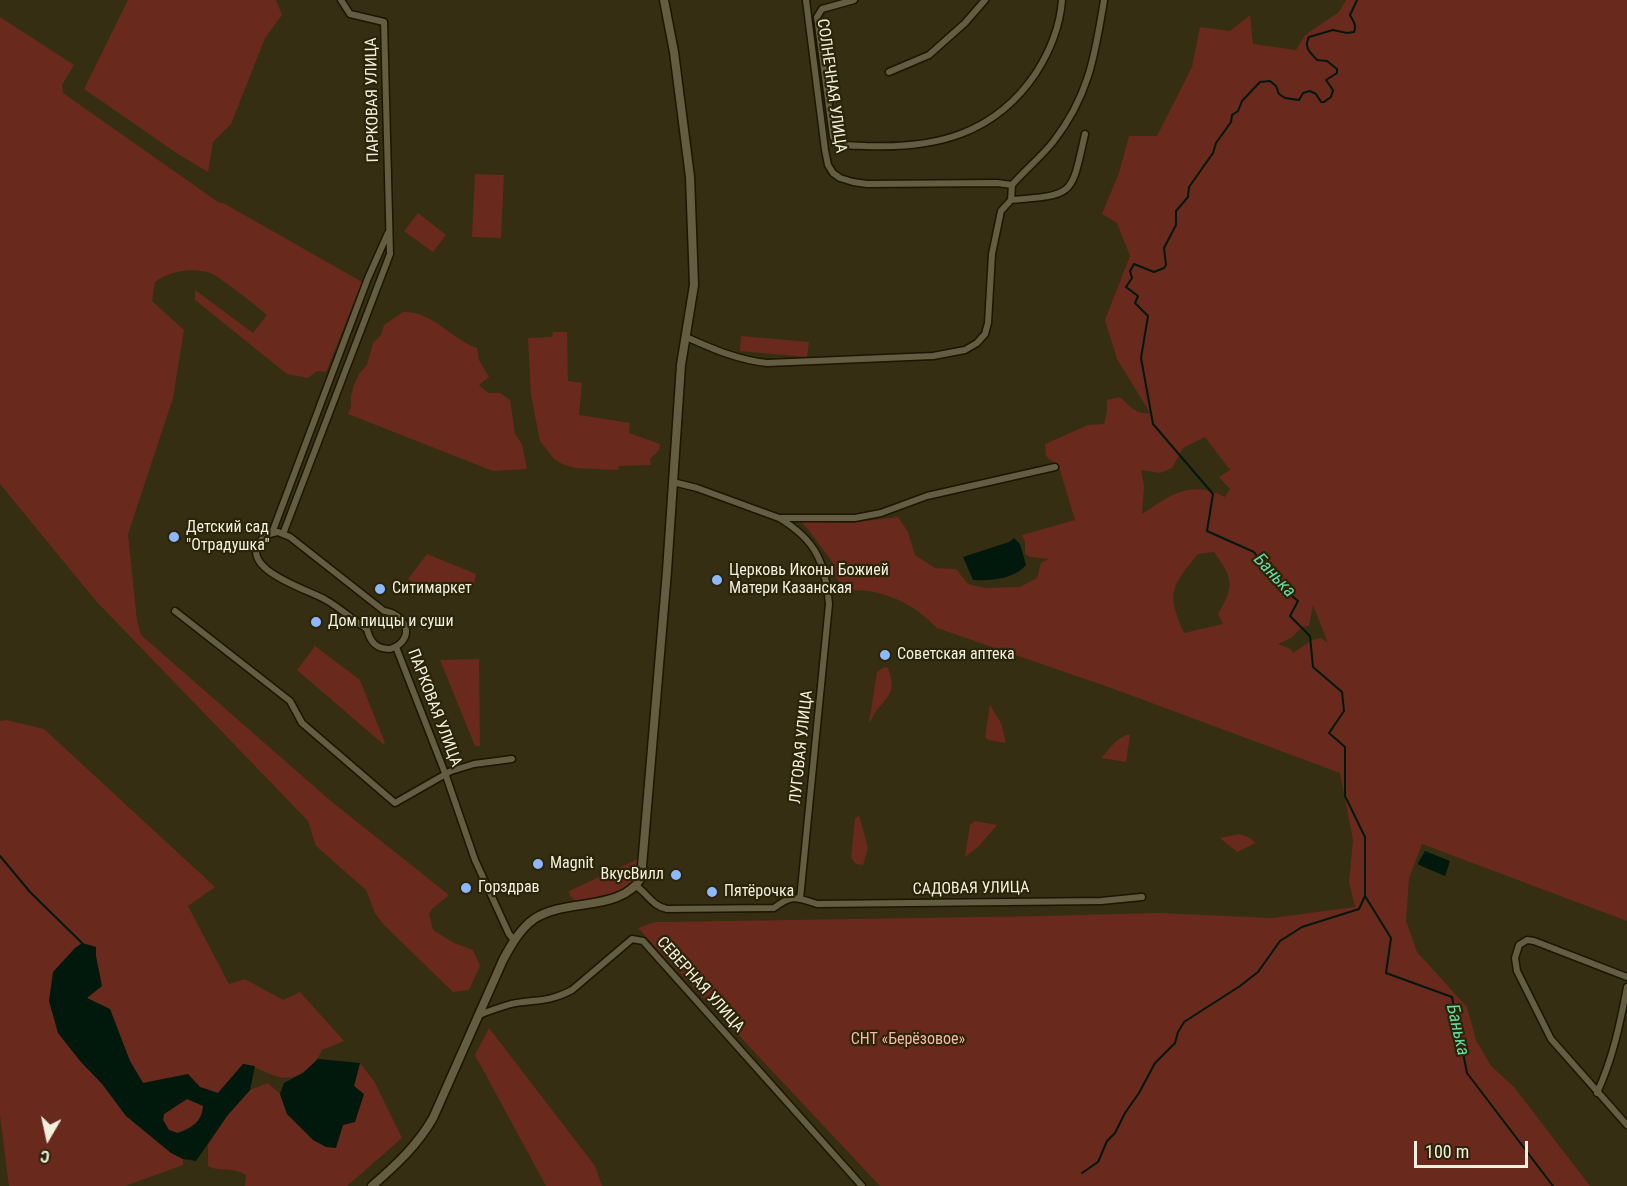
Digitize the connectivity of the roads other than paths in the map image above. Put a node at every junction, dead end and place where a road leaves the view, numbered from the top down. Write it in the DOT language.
graph roads {
  1 [pos="341,0"];
  2 [pos="664,0"];
  3 [pos="806,0"];
  4 [pos="854,0"];
  5 [pos="985,0"];
  6 [pos="1062,0"];
  7 [pos="1104,0"];
  8 [pos="889,72"];
  9 [pos="1085,134"];
  10 [pos="1012,185"];
  11 [pos="1011,200"];
  12 [pos="390,229"];
  13 [pos="686,337"];
  14 [pos="1055,467"];
  15 [pos="673,482"];
  16 [pos="779,519"];
  17 [pos="272,533"];
  18 [pos="286,535"];
  19 [pos="175,611"];
  20 [pos="396,647"];
  21 [pos="512,759"];
  22 [pos="445,773"];
  23 [pos="636,886"];
  24 [pos="1142,897"];
  25 [pos="800,899"];
  26 [pos="514,940"];
  27 [pos="1627,977"];
  28 [pos="1627,987"];
  29 [pos="478,1015"];
  30 [pos="1597,1093"];
  31 [pos="1627,1125"];
  32 [pos="372,1186"];
  33 [pos="862,1186"];
  1 -- 12 [label="street, ПАРКОВАЯ УЛИЦА"];
  2 -- 13 [label="street"];
  3 -- 10 [label="street, СОЛНЕЧНАЯ УЛИЦА"];
  4 -- 6 [label="street"];
  5 -- 8 [label="street"];
  7 -- 10 [label="street"];
  9 -- 11 [label="street"];
  10 -- 11 [label="street"];
  11 -- 13 [label="street"];
  12 -- 17 [label="street, ПАРКОВАЯ УЛИЦА"];
  12 -- 18 [label="street, ПАРКОВАЯ УЛИЦА"];
  13 -- 15 [label="street"];
  14 -- 16 [label="street"];
  15 -- 16 [label="street"];
  15 -- 23 [label="street"];
  16 -- 25 [label="street, ЛУГОВАЯ УЛИЦА"];
  17 -- 18 [label="street"];
  17 -- 20 [label="street, ПАРКОВАЯ УЛИЦА"];
  18 -- 20 [label="street, ПАРКОВАЯ УЛИЦА"];
  19 -- 22 [label="street"];
  20 -- 22 [label="street, ПАРКОВАЯ УЛИЦА"];
  21 -- 22 [label="street"];
  22 -- 26 [label="street, ПАРКОВАЯ УЛИЦА"];
  23 -- 25 [label="street"];
  23 -- 26 [label="street"];
  24 -- 25 [label="street, САДОВАЯ УЛИЦА"];
  26 -- 29 [label="street"];
  27 -- 30 [label="street"];
  28 -- 30 [label="street"];
  29 -- 32 [label="street"];
  29 -- 33 [label="street, СЕВЕРНАЯ УЛИЦА"];
  30 -- 31 [label="street"];
}
